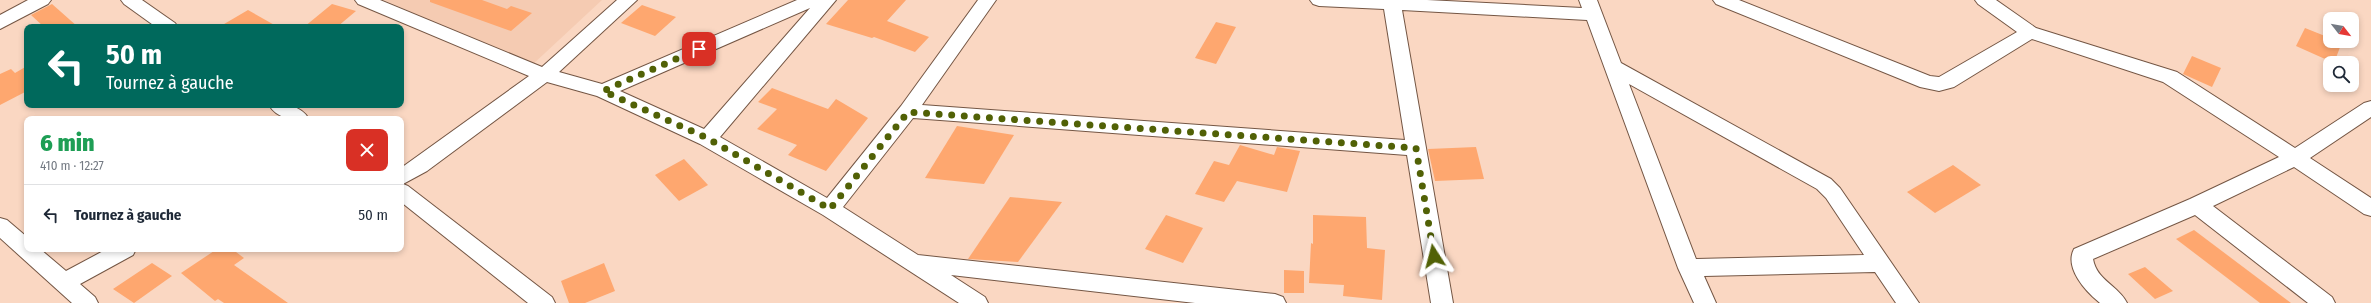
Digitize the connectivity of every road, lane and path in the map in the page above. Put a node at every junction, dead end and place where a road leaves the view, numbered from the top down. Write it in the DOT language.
graph roads {
  1 [pos="42,0"];
  2 [pos="130,0"];
  3 [pos="364,0"];
  4 [pos="628,0"];
  5 [pos="813,0"];
  6 [pos="827,0"];
  7 [pos="987,0"];
  8 [pos="1319,0"];
  9 [pos="1722,0"];
  10 [pos="1984,0"];
  11 [pos="1392,4"];
  12 [pos="1592,8"];
  13 [pos="0,23"];
  14 [pos="165,24"];
  15 [pos="2030,32"];
  16 [pos="1616,68"];
  17 [pos="544,75"];
  18 [pos="603,91"];
  19 [pos="283,108"];
  20 [pos="2371,108"];
  21 [pos="908,112"];
  22 [pos="295,116"];
  23 [pos="707,138"];
  24 [pos="1416,148"];
  25 [pos="2295,158"];
  26 [pos="404,175"];
  27 [pos="404,194"];
  28 [pos="2197,205"];
  29 [pos="2371,208"];
  30 [pos="830,209"];
  31 [pos="0,226"];
  32 [pos="24,248"];
  33 [pos="29,252"];
  34 [pos="120,252"];
  35 [pos="912,262"];
  36 [pos="1881,263"];
  37 [pos="1689,268"];
  38 [pos="63,283"];
  39 [pos="87,303"];
  40 [pos="544,303"];
  41 [pos="977,303"];
  42 [pos="1275,303"];
  43 [pos="1442,303"];
  44 [pos="1705,303"];
  45 [pos="1908,303"];
  46 [pos="2116,303"];
  47 [pos="2324,303"];
  1 -- 13 [label="street"];
  2 -- 14 [label="street"];
  3 -- 17 [label="street"];
  4 -- 17 [label="street"];
  5 -- 18 [label="street"];
  6 -- 23 [label="street"];
  7 -- 21 [label="street"];
  8 -- 11 [label="street"];
  9 -- 15 [label="street"];
  10 -- 15 [label="street"];
  11 -- 12 [label="street"];
  11 -- 24 [label="street"];
  12 -- 16 [label="street"];
  15 -- 25 [label="street"];
  16 -- 36 [label="street"];
  16 -- 37 [label="street"];
  17 -- 18 [label="street"];
  17 -- 26 [label="street"];
  18 -- 23 [label="street"];
  19 -- 22 [label="street"];
  20 -- 25 [label="street"];
  21 -- 24 [label="street"];
  21 -- 30 [label="street"];
  23 -- 30 [label="street"];
  24 -- 43 [label="street"];
  25 -- 28 [label="street"];
  25 -- 29 [label="street"];
  27 -- 40 [label="street"];
  28 -- 46 [label="street"];
  28 -- 47 [label="street"];
  30 -- 35 [label="street"];
  31 -- 32 [label="street"];
  33 -- 38 [label="street"];
  34 -- 38 [label="street"];
  35 -- 41 [label="street"];
  35 -- 42 [label="street"];
  36 -- 37 [label="street"];
  36 -- 45 [label="street"];
  37 -- 44 [label="street"];
  38 -- 39 [label="street"];
}
